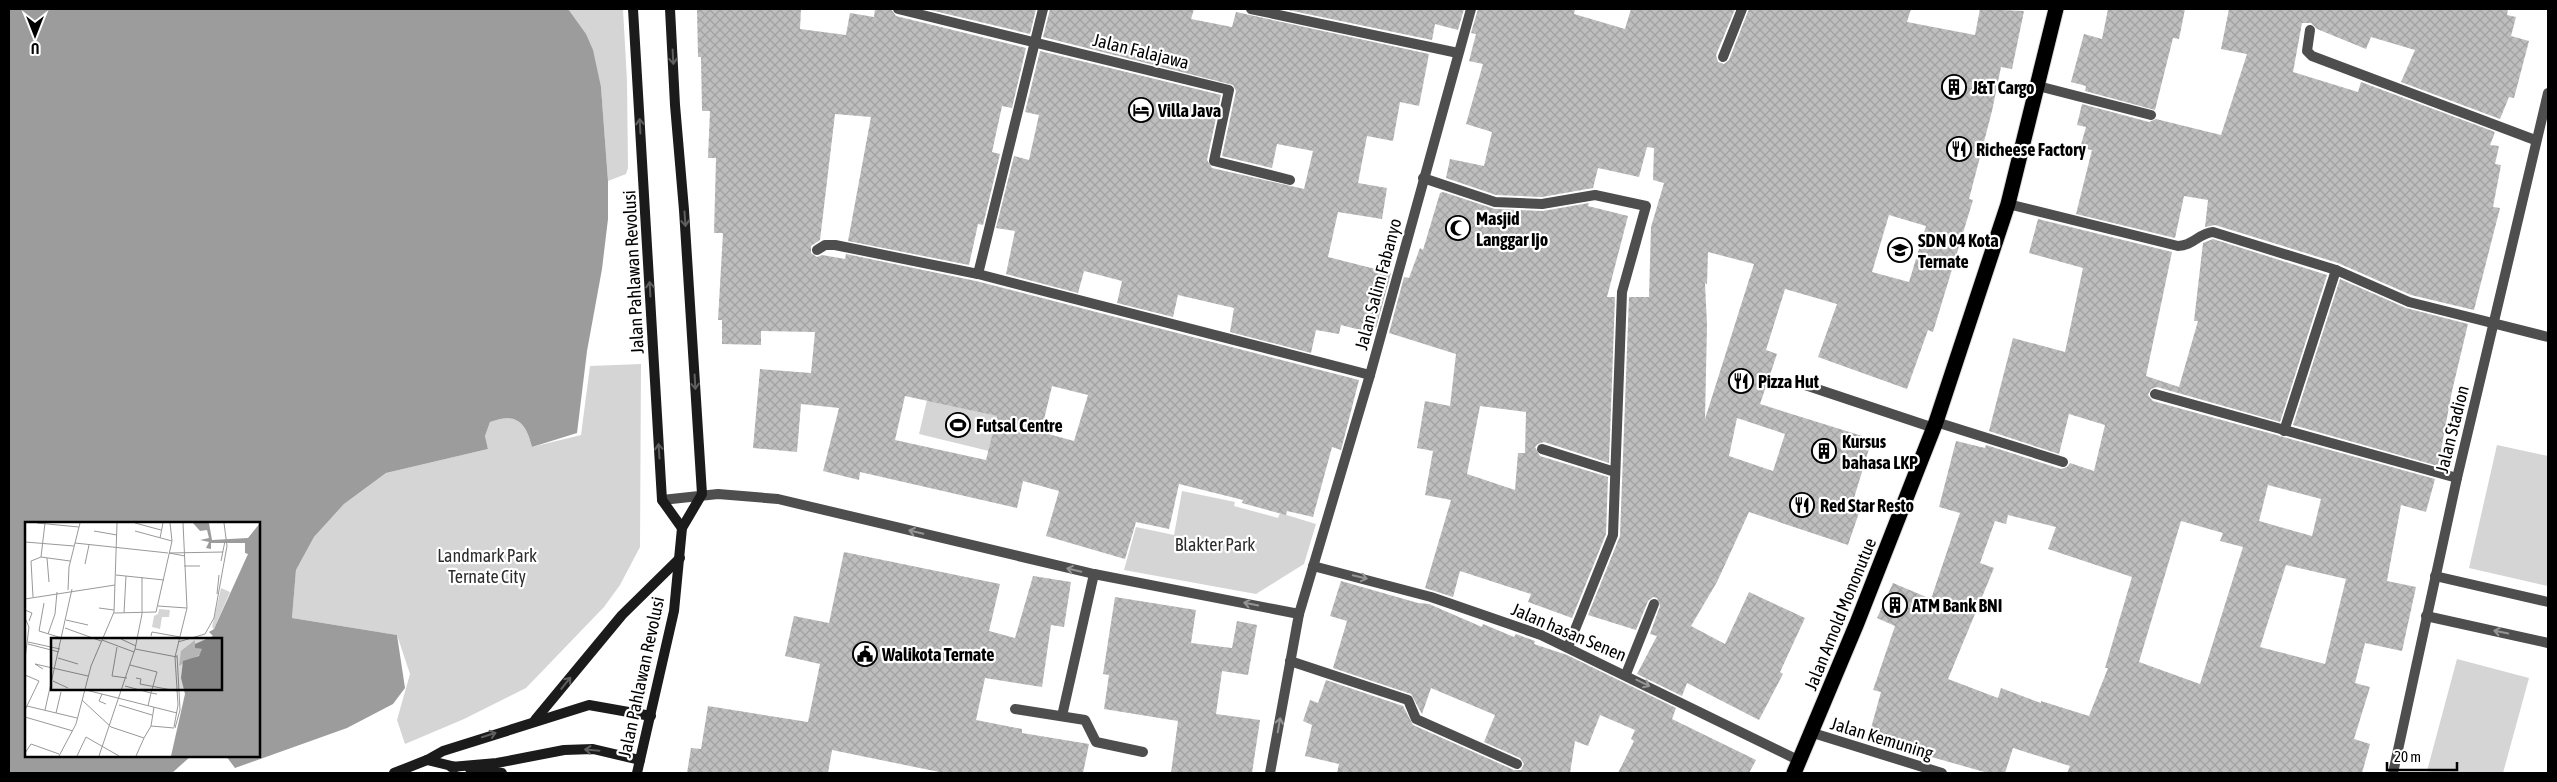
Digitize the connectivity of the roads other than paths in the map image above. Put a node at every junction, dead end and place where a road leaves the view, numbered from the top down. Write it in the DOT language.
graph roads {
  1 [pos="633,9"];
  2 [pos="670,9"];
  3 [pos="898,9"];
  4 [pos="1044,9"];
  5 [pos="1251,9"];
  6 [pos="1471,9"];
  7 [pos="1742,9"];
  8 [pos="2056,9"];
  9 [pos="2310,30"];
  10 [pos="1036,41"];
  11 [pos="1458,53"];
  12 [pos="1723,57"];
  13 [pos="2038,86"];
  14 [pos="2548,93"];
  15 [pos="2151,115"];
  16 [pos="2535,140"];
  17 [pos="1423,178"];
  18 [pos="1290,180"];
  19 [pos="2008,204"];
  20 [pos="817,250"];
  21 [pos="2336,270"];
  22 [pos="978,274"];
  23 [pos="2494,324"];
  24 [pos="2548,337"];
  25 [pos="1370,375"];
  26 [pos="1802,384"];
  27 [pos="2155,394"];
  28 [pos="1935,425"];
  29 [pos="2284,431"];
  30 [pos="1542,449"];
  31 [pos="2063,462"];
  32 [pos="1614,472"];
  33 [pos="2457,478"];
  34 [pos="702,494"];
  35 [pos="662,500"];
  36 [pos="682,528"];
  37 [pos="680,558"];
  38 [pos="1313,566"];
  39 [pos="1094,574"];
  40 [pos="2436,576"];
  41 [pos="2548,602"];
  42 [pos="1654,604"];
  43 [pos="1299,614"];
  44 [pos="2426,616"];
  45 [pos="2548,643"];
  46 [pos="1568,647"];
  47 [pos="1290,662"];
  48 [pos="1626,674"];
  49 [pos="1015,709"];
  50 [pos="651,716"];
  51 [pos="1062,716"];
  52 [pos="535,720"];
  53 [pos="1813,734"];
  54 [pos="1143,752"];
  55 [pos="427,760"];
  56 [pos="640,760"];
  57 [pos="1517,764"];
  58 [pos="451,767"];
  59 [pos="1797,767"];
  60 [pos="394,773"];
  61 [pos="502,773"];
  62 [pos="637,773"];
  63 [pos="1270,773"];
  64 [pos="1942,773"];
  65 [pos="2394,773"];
  35 -- 1 [label="street, Jalan Pahlawan Revolusi, one-way"];
  2 -- 34 [label="street, one-way"];
  3 -- 10 [label="street, Jalan Falajawa"];
  4 -- 10 [label="street"];
  5 -- 11 [label="street"];
  6 -- 11 [label="street, Jalan Salim Fabanyo"];
  7 -- 12 [label="street"];
  8 -- 13 [label="highway, Jalan Arnold Mononutue"];
  9 -- 16 [label="street"];
  10 -- 18 [label="street, Jalan Falajawa"];
  10 -- 22 [label="street"];
  11 -- 17 [label="street, Jalan Salim Fabanyo"];
  13 -- 15 [label="street"];
  13 -- 19 [label="highway, Jalan Arnold Mononutue"];
  14 -- 16 [label="street, Jalan Stadion"];
  16 -- 23 [label="street, Jalan Stadion"];
  17 -- 25 [label="street, Jalan Salim Fabanyo"];
  17 -- 32 [label="street"];
  19 -- 21 [label="street"];
  19 -- 28 [label="highway, Jalan Arnold Mononutue"];
  20 -- 22 [label="street"];
  21 -- 23 [label="street"];
  21 -- 29 [label="street"];
  22 -- 25 [label="street"];
  23 -- 24 [label="street"];
  23 -- 33 [label="street, Jalan Stadion"];
  25 -- 38 [label="street, Jalan Salim Fabanyo"];
  26 -- 28 [label="street"];
  27 -- 29 [label="street"];
  28 -- 31 [label="street"];
  28 -- 53 [label="highway, Jalan Arnold Mononutue"];
  29 -- 33 [label="street"];
  30 -- 32 [label="street"];
  32 -- 46 [label="street"];
  33 -- 40 [label="street, Jalan Stadion"];
  34 -- 35 [label="street"];
  34 -- 36 [label="street, Jalan Pahlawan Revolusi"];
  39 -- 34 [label="street, one-way"];
  35 -- 36 [label="street"];
  36 -- 37 [label="street, Jalan Pahlawan Revolusi"];
  37 -- 50 [label="street, Jalan Pahlawan Revolusi"];
  52 -- 37 [label="street, one-way"];
  38 -- 43 [label="street, Jalan Salim Fabanyo"];
  38 -- 46 [label="street, Jalan hasan Senen, one-way"];
  43 -- 39 [label="street, one-way"];
  39 -- 51 [label="street"];
  40 -- 41 [label="street"];
  40 -- 44 [label="street, Jalan Stadion"];
  42 -- 48 [label="street"];
  43 -- 47 [label="street, Jalan Salim Fabanyo"];
  45 -- 44 [label="street, one-way"];
  44 -- 65 [label="street, Jalan Stadion"];
  46 -- 48 [label="street, Jalan hasan Senen"];
  47 -- 57 [label="street"];
  63 -- 47 [label="street, Jalan Salim Fabanyo, one-way"];
  48 -- 59 [label="street, Jalan hasan Senen, one-way"];
  49 -- 51 [label="street"];
  50 -- 52 [label="street"];
  50 -- 56 [label="street, Jalan Pahlawan Revolusi"];
  51 -- 54 [label="street"];
  55 -- 52 [label="street, one-way"];
  53 -- 59 [label="highway, Jalan Arnold Mononutue"];
  53 -- 64 [label="street, Jalan Kemuning"];
  55 -- 58 [label="street"];
  55 -- 60 [label="street"];
  56 -- 58 [label="street, one-way"];
  56 -- 62 [label="street, Jalan Pahlawan Revolusi"];
  58 -- 61 [label="street"];
}
